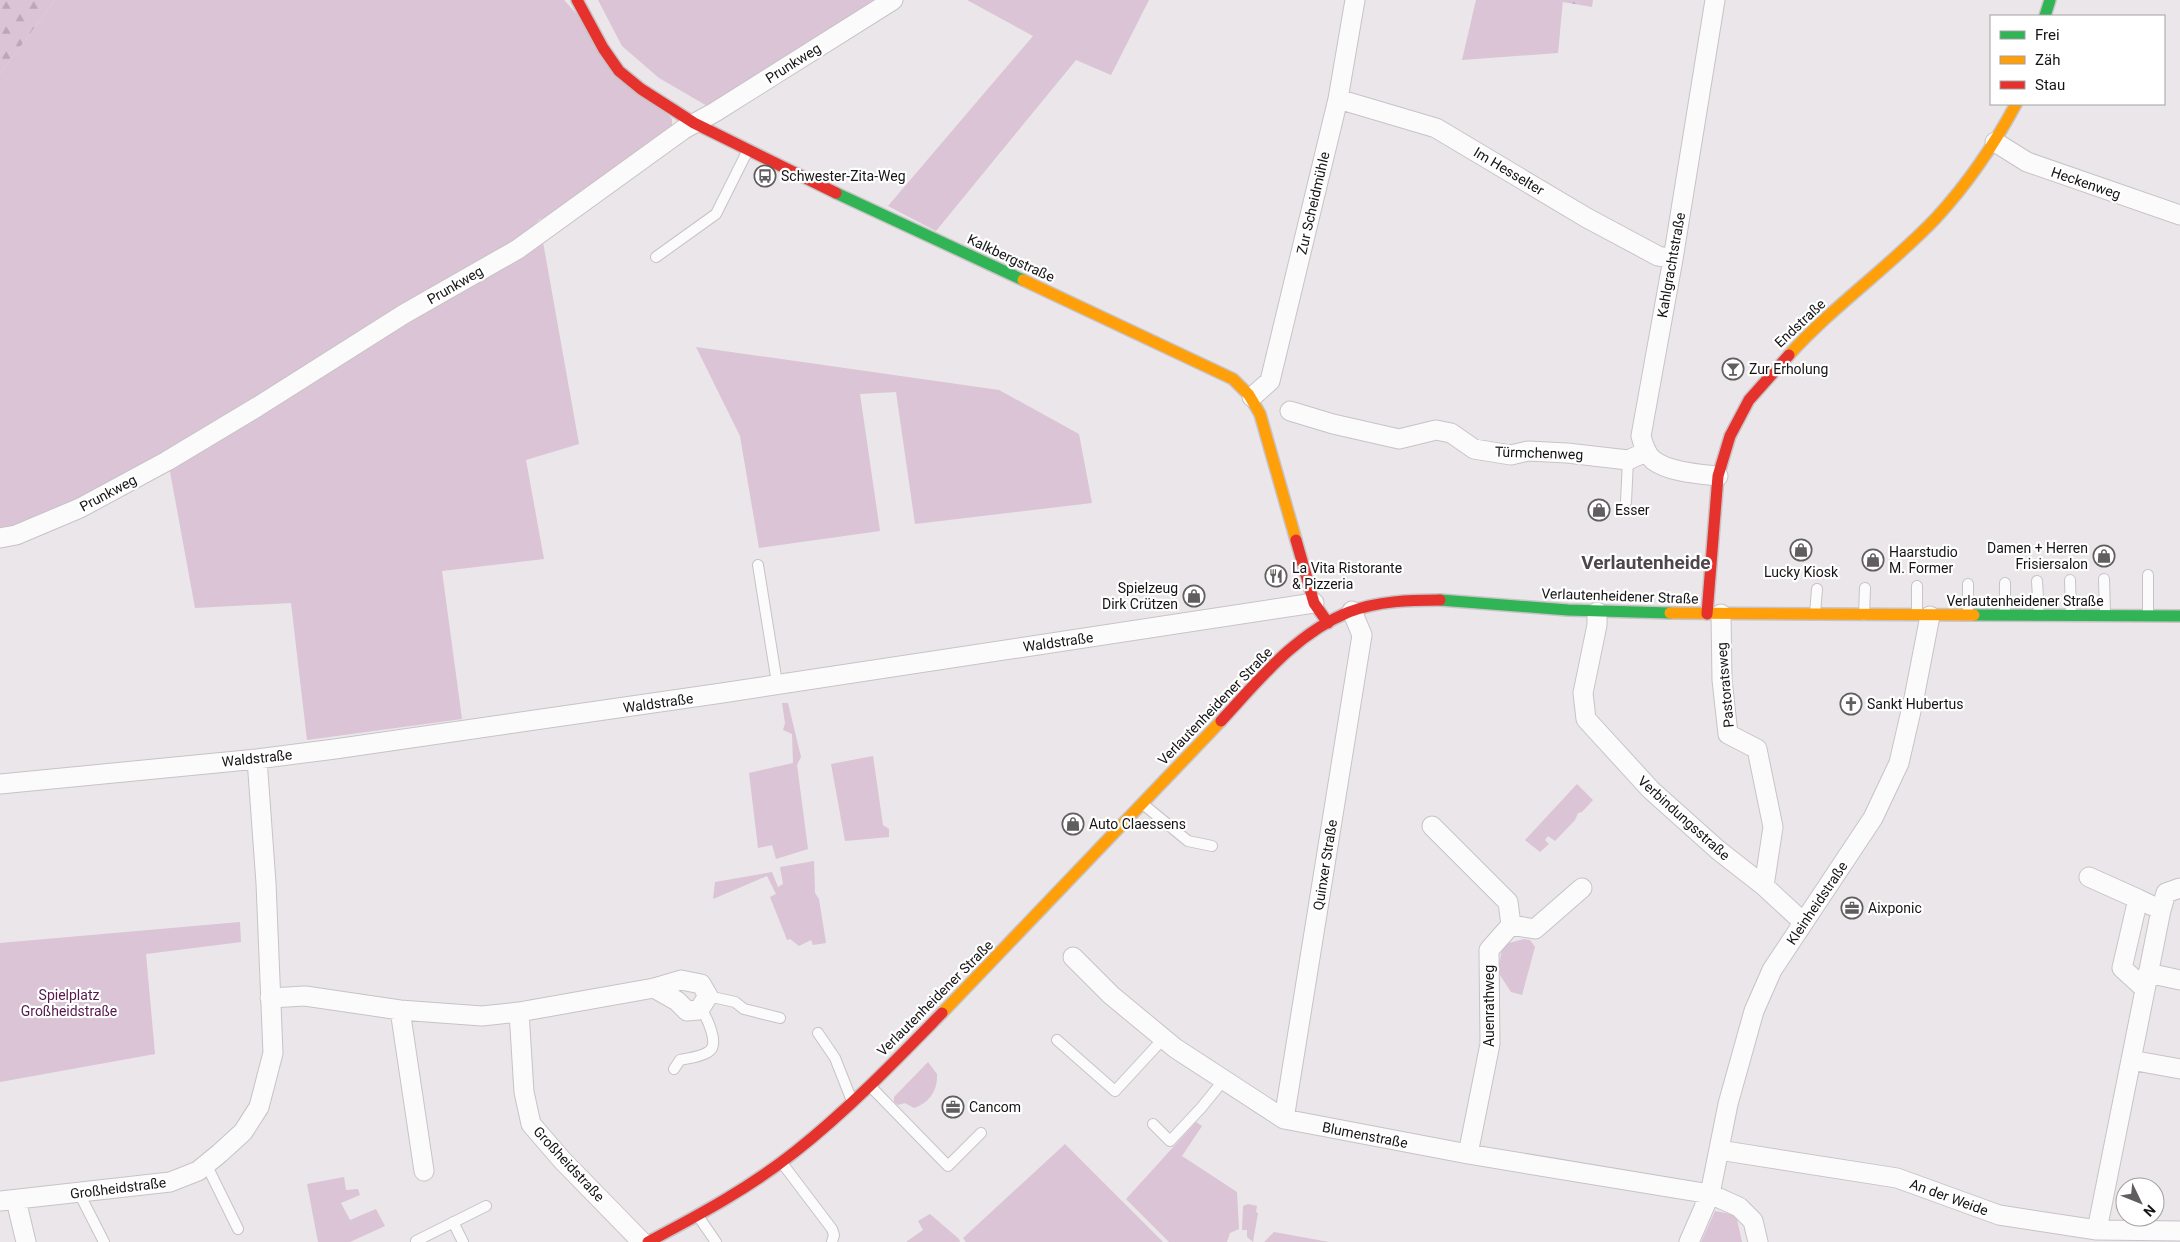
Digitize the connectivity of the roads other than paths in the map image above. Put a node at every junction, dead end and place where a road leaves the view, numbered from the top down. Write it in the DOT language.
graph roads {
  1 [pos="577,0"];
  2 [pos="893,0"];
  3 [pos="1355,0"];
  4 [pos="1715,0"];
  5 [pos="2050,0"];
  6 [pos="2045,15"];
  7 [pos="1338,99"];
  8 [pos="2015,105"];
  9 [pos="694,123"];
  10 [pos="1995,142"];
  11 [pos="748,151"];
  12 [pos="2180,215"];
  13 [pos="656,257"];
  14 [pos="1672,259"];
  15 [pos="1252,397"];
  16 [pos="1290,411"];
  17 [pos="1646,452"];
  18 [pos="1628,460"];
  19 [pos="1718,476"];
  20 [pos="1626,502"];
  21 [pos="0,538"];
  22 [pos="758,565"];
  23 [pos="2148,575"];
  24 [pos="2104,579"];
  25 [pos="2070,580"];
  26 [pos="2037,581"];
  27 [pos="2005,583"];
  28 [pos="1968,584"];
  29 [pos="1917,586"];
  30 [pos="1865,588"];
  31 [pos="1817,589"];
  32 [pos="1314,603"];
  33 [pos="1352,611"];
  34 [pos="1596,612"];
  35 [pos="1714,614"];
  36 [pos="1815,615"];
  37 [pos="1864,616"];
  38 [pos="1923,616"];
  39 [pos="1968,616"];
  40 [pos="2005,616"];
  41 [pos="2039,616"];
  42 [pos="2071,616"];
  43 [pos="2105,616"];
  44 [pos="2148,616"];
  45 [pos="2180,616"];
  46 [pos="1328,623"];
  47 [pos="777,684"];
  48 [pos="257,759"];
  49 [pos="0,784"];
  50 [pos="1143,804"];
  51 [pos="1432,826"];
  52 [pos="1212,846"];
  53 [pos="2089,878"];
  54 [pos="1764,886"];
  55 [pos="1582,888"];
  56 [pos="2180,888"];
  57 [pos="2138,899"];
  58 [pos="2160,910"];
  59 [pos="1803,922"];
  60 [pos="1511,925"];
  61 [pos="1073,957"];
  62 [pos="2180,980"];
  63 [pos="2146,981"];
  64 [pos="654,988"];
  65 [pos="270,998"];
  66 [pos="704,1002"];
  67 [pos="400,1010"];
  68 [pos="520,1012"];
  69 [pos="780,1018"];
  70 [pos="818,1033"];
  71 [pos="1163,1039"];
  72 [pos="1057,1040"];
  73 [pos="2131,1060"];
  74 [pos="674,1069"];
  75 [pos="2180,1069"];
  76 [pos="1223,1081"];
  77 [pos="869,1085"];
  78 [pos="852,1102"];
  79 [pos="1284,1119"];
  80 [pos="1153,1124"];
  81 [pos="980,1133"];
  82 [pos="1719,1150"];
  83 [pos="1468,1154"];
  84 [pos="781,1162"];
  85 [pos="206,1164"];
  86 [pos="424,1171"];
  87 [pos="79,1193"];
  88 [pos="1710,1194"];
  89 [pos="8,1201"];
  90 [pos="486,1206"];
  91 [pos="698,1215"];
  92 [pos="453,1222"];
  93 [pos="238,1229"];
  94 [pos="2097,1230"];
  95 [pos="2180,1231"];
  96 [pos="416,1241"];
  97 [pos="26,1242"];
  98 [pos="104,1242"];
  99 [pos="463,1242"];
  100 [pos="642,1242"];
  101 [pos="648,1242"];
  102 [pos="716,1242"];
  103 [pos="832,1242"];
  104 [pos="1690,1242"];
  105 [pos="1758,1242"];
  1 -- 9 [label="main road, Kalkbergstraße"];
  2 -- 9 [label="street, Prunkweg"];
  3 -- 7 [label="street, Zur Scheidmühle"];
  4 -- 14 [label="street, Kahlgrachtstraße"];
  5 -- 6 [label="main road"];
  7 -- 14 [label="street, Im Hesselter"];
  7 -- 15 [label="street, Zur Scheidmühle"];
  8 -- 10 [label="main road, Endstraße"];
  9 -- 11 [label="main road, Kalkbergstraße"];
  9 -- 21 [label="street, Prunkweg"];
  10 -- 12 [label="street, Heckenweg"];
  10 -- 19 [label="main road, Endstraße"];
  11 -- 13 [label="lane"];
  11 -- 15 [label="main road, Kalkbergstraße"];
  14 -- 17 [label="street, Kahlgrachtstraße"];
  15 -- 32 [label="main road, Kalkbergstraße"];
  16 -- 18 [label="street, Türmchenweg"];
  17 -- 18 [label="street"];
  17 -- 19 [label="street"];
  18 -- 20 [label="lane"];
  19 -- 35 [label="main road, Endstraße"];
  22 -- 47 [label="lane"];
  23 -- 44 [label="lane"];
  24 -- 43 [label="lane"];
  25 -- 42 [label="lane"];
  26 -- 41 [label="lane"];
  27 -- 40 [label="lane"];
  28 -- 39 [label="lane"];
  29 -- 38 [label="lane"];
  30 -- 37 [label="lane"];
  31 -- 36 [label="lane"];
  32 -- 46 [label="main road, Kalkbergstraße"];
  32 -- 47 [label="street, Waldstraße"];
  33 -- 34 [label="main road, Verlautenheidener Straße"];
  33 -- 46 [label="main road, Verlautenheidener Straße"];
  33 -- 79 [label="street, Quinxer Straße"];
  34 -- 35 [label="main road, Verlautenheidener Straße"];
  34 -- 54 [label="street, Verbindungsstraße"];
  35 -- 36 [label="main road, Verlautenheidener Straße"];
  35 -- 54 [label="street, Pastoratsweg"];
  36 -- 37 [label="main road, Verlautenheidener Straße"];
  37 -- 38 [label="main road, Verlautenheidener Straße"];
  38 -- 39 [label="main road, Verlautenheidener Straße"];
  38 -- 59 [label="street, Kleinheidstraße"];
  39 -- 40 [label="main road, Verlautenheidener Straße"];
  40 -- 41 [label="main road, Verlautenheidener Straße"];
  41 -- 42 [label="main road, Verlautenheidener Straße"];
  42 -- 43 [label="main road, Verlautenheidener Straße"];
  43 -- 44 [label="main road, Verlautenheidener Straße"];
  44 -- 45 [label="main road, Verlautenheidener Straße"];
  46 -- 50 [label="main road, Verlautenheidener Straße"];
  47 -- 48 [label="street, Waldstraße"];
  48 -- 49 [label="street, Waldstraße"];
  48 -- 65 [label="street, Großheidstraße"];
  50 -- 52 [label="lane"];
  50 -- 77 [label="main road, Verlautenheidener Straße"];
  51 -- 60 [label="street"];
  53 -- 57 [label="street"];
  54 -- 59 [label="street, Verbindungsstraße"];
  55 -- 60 [label="street"];
  56 -- 58 [label="street"];
  57 -- 58 [label="street"];
  57 -- 63 [label="street"];
  58 -- 63 [label="street"];
  59 -- 82 [label="street, Kleinheidstraße"];
  60 -- 83 [label="street, Auenrathweg"];
  61 -- 71 [label="street, Blumenstraße"];
  62 -- 63 [label="street"];
  63 -- 73 [label="street"];
  64 -- 66 [label="street"];
  64 -- 66 [label="street"];
  64 -- 68 [label="street"];
  65 -- 67 [label="street"];
  65 -- 85 [label="street, Großheidstraße"];
  66 -- 69 [label="lane"];
  66 -- 74 [label="lane"];
  67 -- 68 [label="street"];
  67 -- 86 [label="street"];
  68 -- 100 [label="street, Großheidstraße"];
  70 -- 78 [label="lane"];
  71 -- 72 [label="lane"];
  71 -- 76 [label="street, Blumenstraße"];
  73 -- 75 [label="street"];
  73 -- 94 [label="street"];
  76 -- 79 [label="street, Blumenstraße"];
  76 -- 80 [label="lane"];
  77 -- 78 [label="main road, Verlautenheidener Straße"];
  77 -- 81 [label="lane"];
  78 -- 84 [label="main road, Verlautenheidener Straße"];
  79 -- 83 [label="street, Blumenstraße"];
  82 -- 88 [label="street, Kleinheidstraße"];
  82 -- 94 [label="street, An der Weide"];
  83 -- 88 [label="street, Blumenstraße"];
  84 -- 91 [label="main road, Verlautenheidener Straße"];
  84 -- 103 [label="lane"];
  85 -- 87 [label="street, Großheidstraße"];
  85 -- 93 [label="lane"];
  87 -- 89 [label="street, Großheidstraße"];
  87 -- 98 [label="lane"];
  88 -- 104 [label="street, Kleinheidstraße"];
  88 -- 105 [label="street"];
  89 -- 97 [label="street, Großheidstraße"];
  90 -- 92 [label="lane"];
  91 -- 101 [label="main road, Verlautenheidener Straße"];
  91 -- 102 [label="lane"];
  92 -- 96 [label="lane"];
  92 -- 99 [label="lane"];
  94 -- 95 [label="street, An der Weide"];
}
